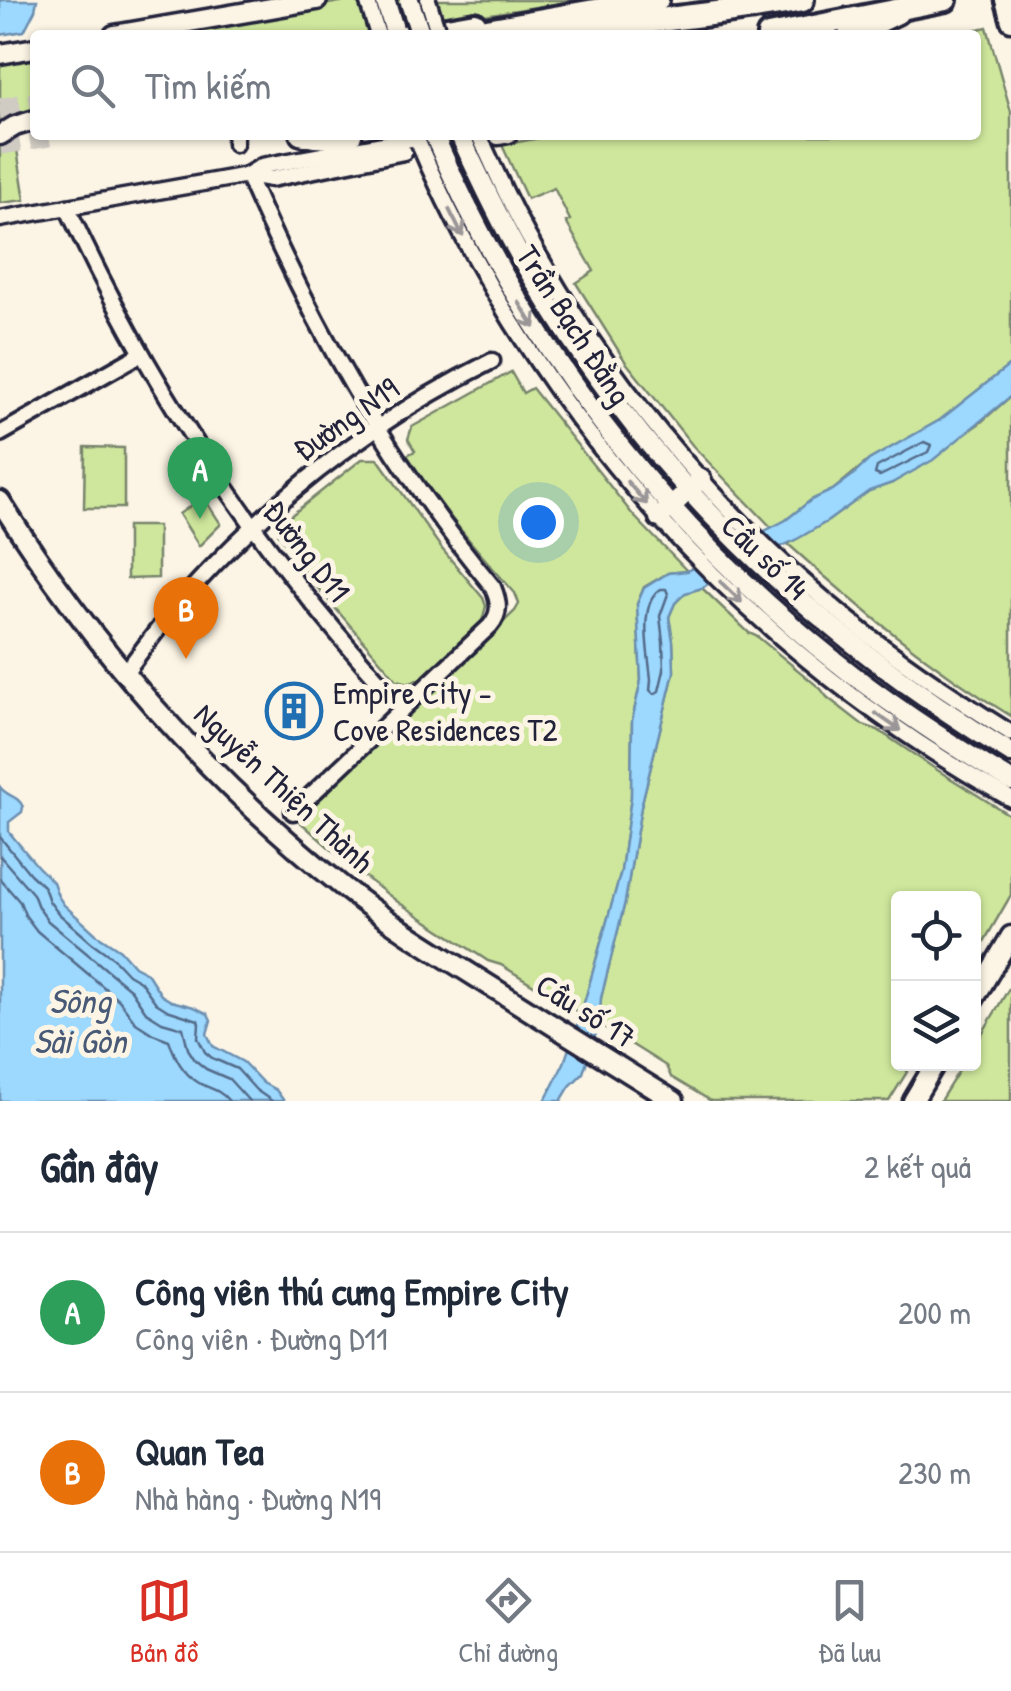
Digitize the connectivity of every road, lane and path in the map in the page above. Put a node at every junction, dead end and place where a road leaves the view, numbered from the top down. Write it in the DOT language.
graph roads {
  1 [pos="317,0"];
  2 [pos="367,0"];
  3 [pos="384,0"];
  4 [pos="409,0"];
  5 [pos="428,0"];
  6 [pos="600,0"];
  7 [pos="657,0"];
  8 [pos="802,0"];
  9 [pos="946,0"];
  10 [pos="1005,0"];
  11 [pos="910,8"];
  12 [pos="1011,21"];
  13 [pos="143,30"];
  14 [pos="376,30"];
  15 [pos="394,30"];
  16 [pos="419,30"];
  17 [pos="435,30"];
  18 [pos="437,30"];
  19 [pos="487,30"];
  20 [pos="582,30"];
  21 [pos="794,30"];
  22 [pos="865,30"];
  23 [pos="30,49"];
  24 [pos="0,54"];
  25 [pos="30,122"];
  26 [pos="0,135"];
  27 [pos="401,140"];
  28 [pos="425,140"];
  29 [pos="462,140"];
  30 [pos="482,140"];
  31 [pos="404,152"];
  32 [pos="247,175"];
  33 [pos="67,207"];
  34 [pos="0,218"];
  35 [pos="141,354"];
  36 [pos="592,356"];
  37 [pos="492,360"];
  38 [pos="558,378"];
  39 [pos="376,428"];
  40 [pos="0,434"];
  41 [pos="695,485"];
  42 [pos="0,501"];
  43 [pos="716,507"];
  44 [pos="665,512"];
  45 [pos="252,527"];
  46 [pos="687,535"];
  47 [pos="889,662"];
  48 [pos="124,672"];
  49 [pos="865,694"];
  50 [pos="403,708"];
  51 [pos="1011,734"];
  52 [pos="1011,753"];
  53 [pos="1011,780"];
  54 [pos="1011,799"];
  55 [pos="293,812"];
  56 [pos="1011,936"];
  57 [pos="490,986"];
  58 [pos="981,987"];
  59 [pos="931,1071"];
  60 [pos="674,1101"];
  61 [pos="913,1101"];
  1 -- 13 [label="street"];
  2 -- 14 [label="street"];
  3 -- 15 [label="street"];
  4 -- 16 [label="street, bridge"];
  5 -- 18 [label="street, bridge"];
  6 -- 17 [label="main road"];
  7 -- 19 [label="highway"];
  8 -- 20 [label="highway"];
  9 -- 11 [label="main road"];
  10 -- 12 [label="street"];
  11 -- 21 [label="main road"];
  11 -- 22 [label="street"];
  23 -- 24 [label="street"];
  25 -- 26 [label="street"];
  27 -- 32 [label="street"];
  28 -- 38 [label="street, Trần Bạch Đằng, one-way"];
  29 -- 36 [label="street, Trần Bạch Đằng"];
  30 -- 36 [label="street"];
  31 -- 32 [label="street"];
  32 -- 33 [label="street"];
  32 -- 39 [label="street"];
  33 -- 34 [label="street"];
  33 -- 35 [label="street, Đường D11"];
  35 -- 40 [label="street"];
  35 -- 45 [label="street, Đường D11"];
  36 -- 38 [label="street"];
  36 -- 41 [label="street, Trần Bạch Đằng"];
  37 -- 39 [label="street, Đường N19"];
  38 -- 44 [label="street, Trần Bạch Đằng, one-way"];
  39 -- 45 [label="street, Đường N19"];
  39 -- 50 [label="street"];
  41 -- 43 [label="street, Trần Bạch Đằng"];
  41 -- 44 [label="street"];
  42 -- 48 [label="street, Nguyễn Thiện Thành"];
  43 -- 47 [label="street, Cầu số 14"];
  44 -- 46 [label="street, Trần Bạch Đằng"];
  45 -- 48 [label="street, Đường N19"];
  45 -- 50 [label="street, Đường D11"];
  46 -- 49 [label="street, Cầu số 14, one-way"];
  47 -- 51 [label="street"];
  47 -- 52 [label="street"];
  48 -- 57 [label="street, Nguyễn Thiện Thành"];
  49 -- 53 [label="street"];
  49 -- 54 [label="street, one-way"];
  50 -- 55 [label="street"];
  56 -- 58 [label="street"];
  57 -- 60 [label="street, Cầu số 17"];
  59 -- 61 [label="street"];
}
